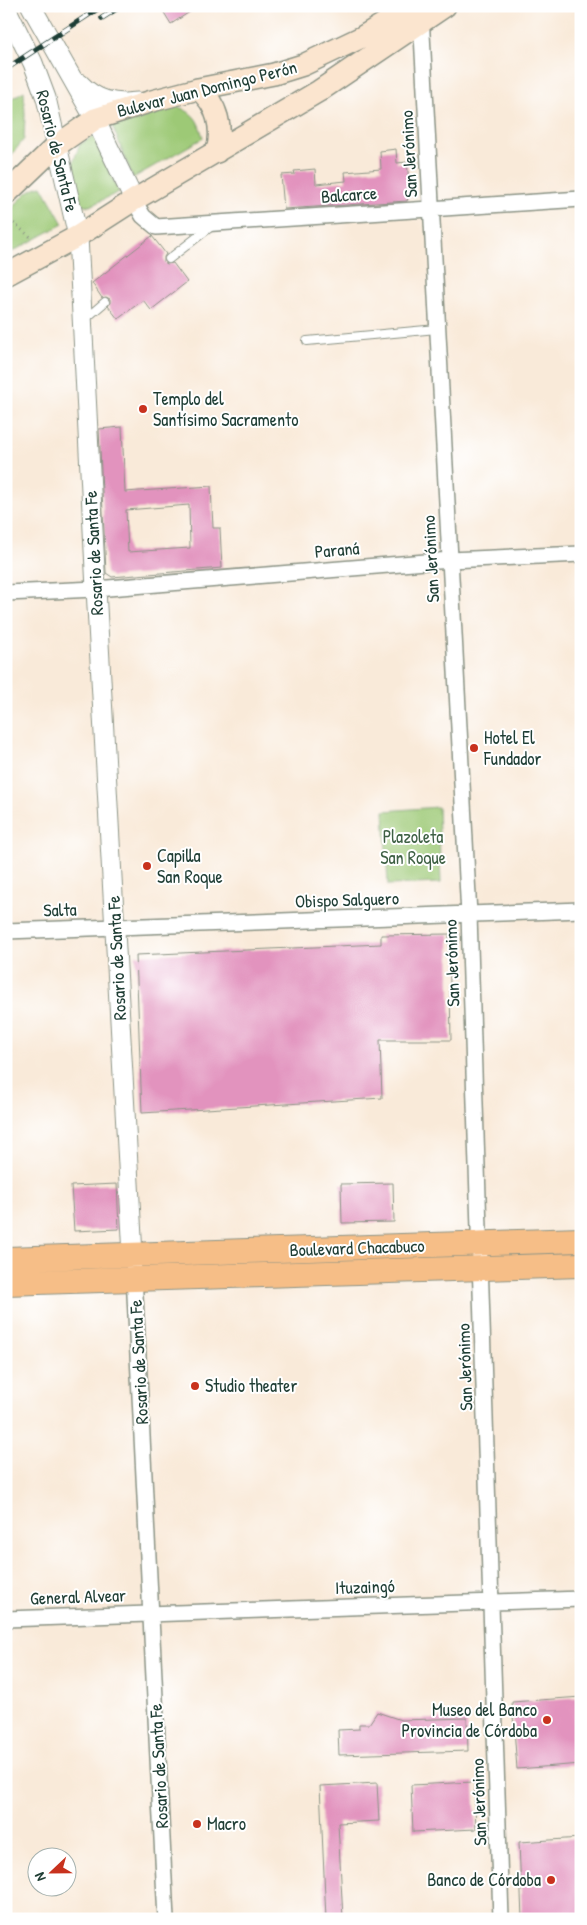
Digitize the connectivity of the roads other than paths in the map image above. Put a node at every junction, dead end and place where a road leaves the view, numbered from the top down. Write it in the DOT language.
graph roads {
  1 [pos="31,6"];
  2 [pos="445,6"];
  3 [pos="6,8"];
  4 [pos="418,12"];
  5 [pos="67,69"];
  6 [pos="198,89"];
  7 [pos="152,101"];
  8 [pos="95,119"];
  9 [pos="56,146"];
  10 [pos="217,152"];
  11 [pos="6,194"];
  12 [pos="581,199"];
  13 [pos="134,200"];
  14 [pos="431,208"];
  15 [pos="216,223"];
  16 [pos="78,236"];
  17 [pos="169,259"];
  18 [pos="6,275"];
  19 [pos="105,302"];
  20 [pos="82,321"];
  21 [pos="437,329"];
  22 [pos="307,341"];
  23 [pos="581,554"];
  24 [pos="450,560"];
  25 [pos="96,589"];
  26 [pos="6,593"];
  27 [pos="581,910"];
  28 [pos="469,914"];
  29 [pos="115,926"];
  30 [pos="6,931"];
  31 [pos="581,1240"];
  32 [pos="480,1244"];
  33 [pos="134,1255"];
  34 [pos="6,1259"];
  35 [pos="581,1265"];
  36 [pos="481,1268"];
  37 [pos="134,1279"];
  38 [pos="6,1283"];
  39 [pos="581,1599"];
  40 [pos="491,1602"];
  41 [pos="151,1612"];
  42 [pos="6,1619"];
  43 [pos="166,1919"];
  44 [pos="501,1919"];
  1 -- 5 [label="street, Rosario de Santa Fe"];
  2 -- 4 [label="main road, Bulevar Juan Domingo Perón"];
  3 -- 9 [label="street, Rosario de Santa Fe"];
  4 -- 6 [label="main road, Bulevar Juan Domingo Perón"];
  4 -- 10 [label="main road, Bulevar Juan Domingo Perón"];
  4 -- 14 [label="street, San Jerónimo"];
  5 -- 7 [label="street"];
  5 -- 8 [label="street, Rosario de Santa Fe"];
  6 -- 7 [label="main road, Bulevar Juan Domingo Perón"];
  6 -- 10 [label="main road"];
  7 -- 8 [label="main road, Bulevar Juan Domingo Perón"];
  8 -- 9 [label="main road, Bulevar Juan Domingo Perón"];
  8 -- 13 [label="street, Rosario de Santa Fe"];
  9 -- 11 [label="main road, Bulevar Juan Domingo Perón"];
  9 -- 16 [label="street, Rosario de Santa Fe"];
  10 -- 13 [label="main road, Bulevar Juan Domingo Perón"];
  12 -- 14 [label="street, Balcarce"];
  13 -- 15 [label="street, Balcarce"];
  13 -- 16 [label="main road, Bulevar Juan Domingo Perón"];
  14 -- 15 [label="street, Balcarce"];
  14 -- 21 [label="street, San Jerónimo"];
  15 -- 17 [label="lane"];
  16 -- 18 [label="main road, Bulevar Juan Domingo Perón"];
  16 -- 20 [label="street, Rosario de Santa Fe"];
  19 -- 20 [label="lane"];
  20 -- 25 [label="street, Rosario de Santa Fe"];
  21 -- 22 [label="lane"];
  21 -- 24 [label="street, San Jerónimo"];
  23 -- 24 [label="street, Paraná"];
  24 -- 25 [label="street, Paraná"];
  24 -- 28 [label="street, San Jerónimo"];
  25 -- 26 [label="street, Paraná"];
  25 -- 29 [label="street, Rosario de Santa Fe"];
  27 -- 28 [label="street, Obispo Salguero"];
  28 -- 29 [label="street, Obispo Salguero"];
  28 -- 32 [label="street, San Jerónimo"];
  29 -- 30 [label="street, Salta"];
  29 -- 33 [label="street, Rosario de Santa Fe"];
  31 -- 32 [label="main road, Boulevard Chacabuco"];
  32 -- 33 [label="main road, Boulevard Chacabuco"];
  32 -- 36 [label="street, San Jerónimo"];
  33 -- 34 [label="main road, Boulevard Chacabuco"];
  33 -- 37 [label="street, Rosario de Santa Fe"];
  35 -- 36 [label="main road, Boulevard Chacabuco"];
  36 -- 37 [label="main road, Boulevard Chacabuco"];
  36 -- 40 [label="street, San Jerónimo"];
  37 -- 38 [label="main road, Boulevard Chacabuco"];
  37 -- 41 [label="street, Rosario de Santa Fe"];
  39 -- 40 [label="street, Ituzaingó"];
  40 -- 41 [label="street, Ituzaingó"];
  40 -- 44 [label="street, San Jerónimo"];
  41 -- 42 [label="street, General Alvear"];
  41 -- 43 [label="street, Rosario de Santa Fe"];
}
